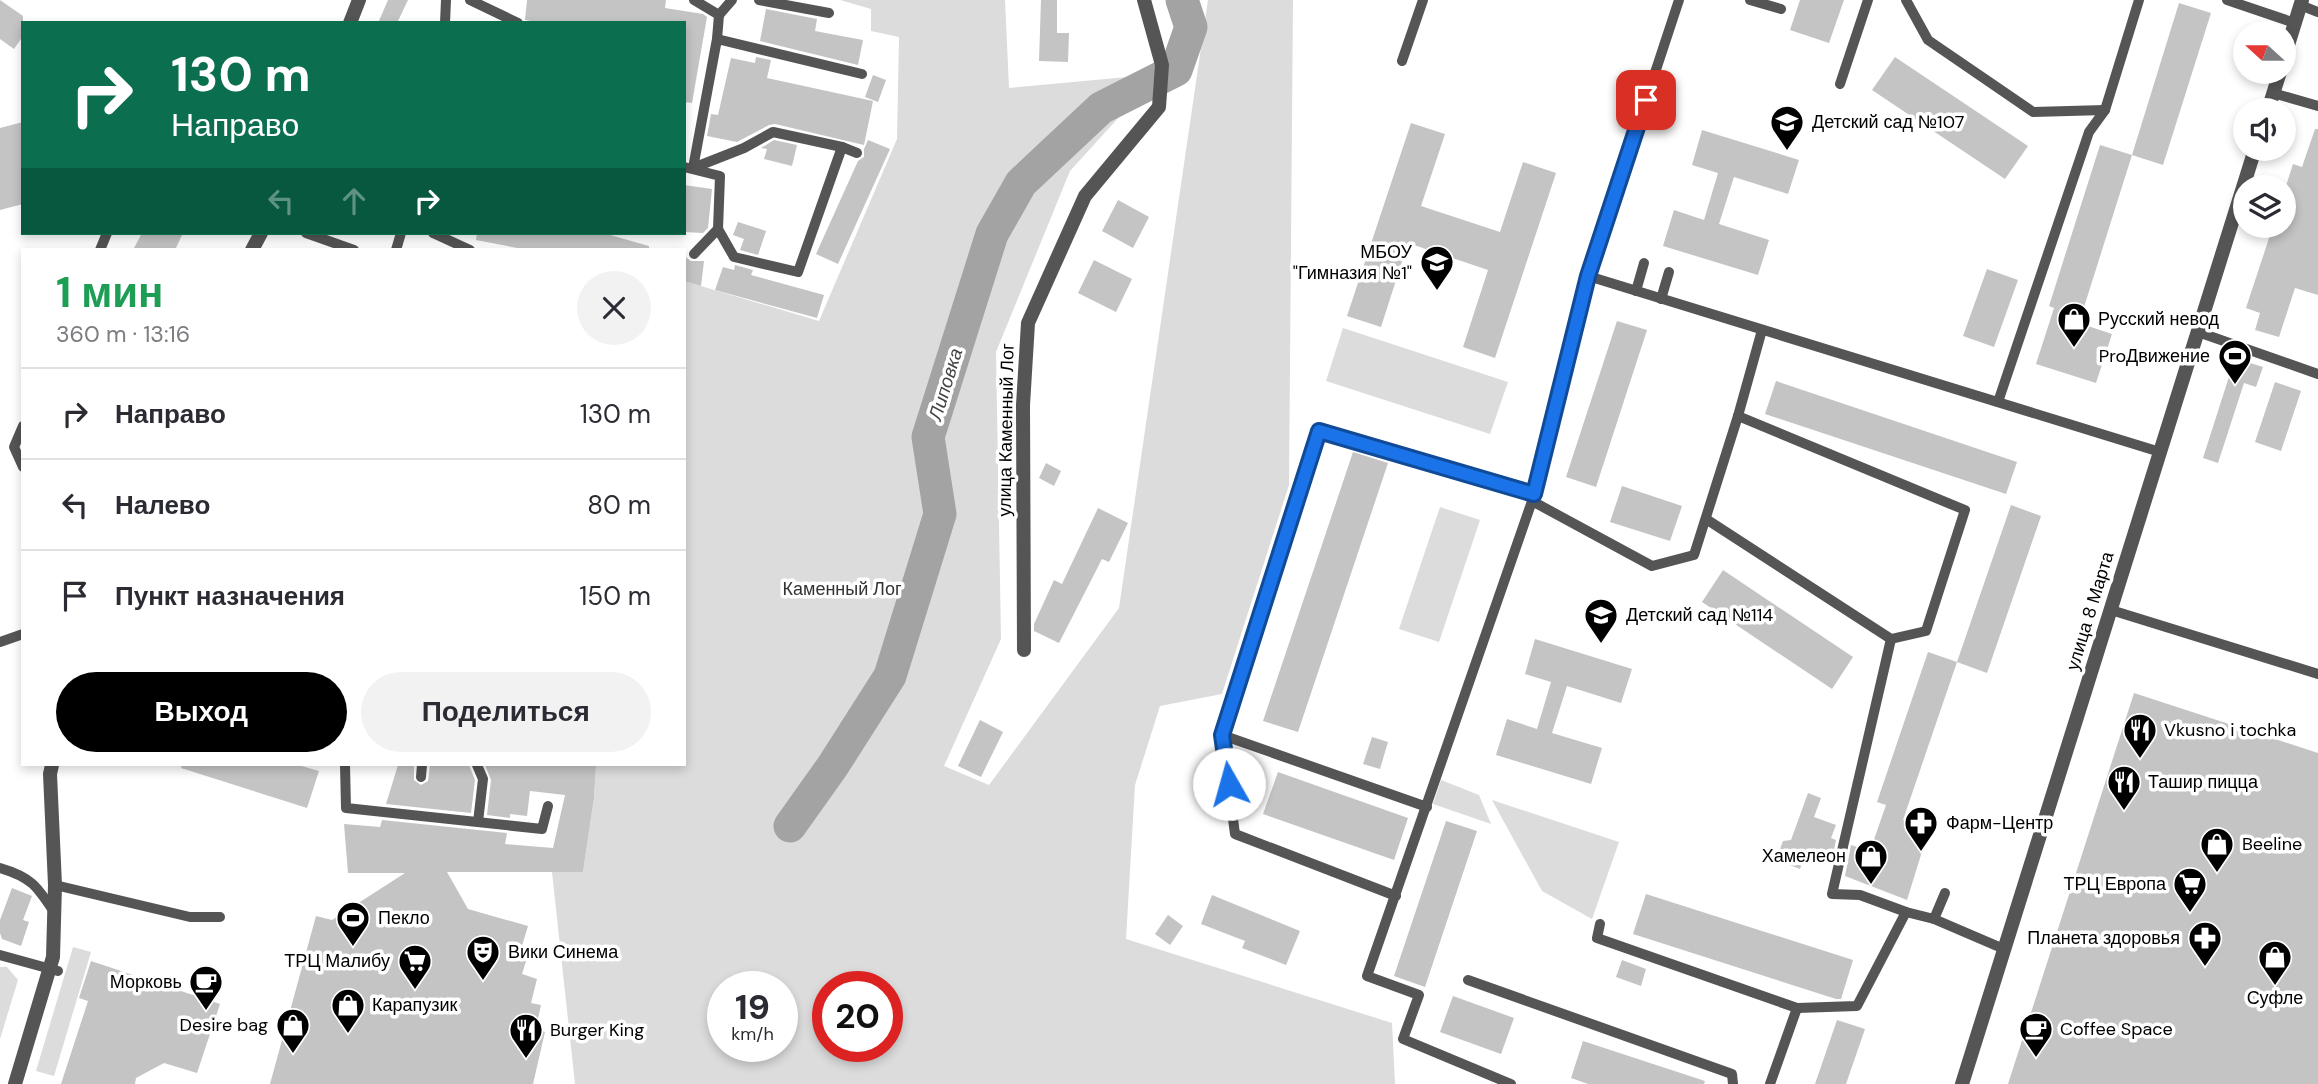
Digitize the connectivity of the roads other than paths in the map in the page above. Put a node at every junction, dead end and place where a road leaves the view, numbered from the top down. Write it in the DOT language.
graph roads {
  1 [pos="359,0"];
  2 [pos="446,0"];
  3 [pos="470,0"];
  4 [pos="694,0"];
  5 [pos="732,0"];
  6 [pos="759,0"];
  7 [pos="1144,0"];
  8 [pos="1423,0"];
  9 [pos="1679,0"];
  10 [pos="1750,0"];
  11 [pos="1868,0"];
  12 [pos="1906,0"];
  13 [pos="2139,0"];
  14 [pos="2227,0"];
  15 [pos="2301,3"];
  16 [pos="1782,9"];
  17 [pos="2318,12"];
  18 [pos="829,13"];
  19 [pos="719,15"];
  20 [pos="351,21"];
  21 [pos="445,21"];
  22 [pos="515,21"];
  23 [pos="2289,21"];
  24 [pos="2296,21"];
  25 [pos="717,39"];
  26 [pos="1402,61"];
  27 [pos="862,74"];
  28 [pos="1840,84"];
  29 [pos="2276,84"];
  30 [pos="2273,93"];
  31 [pos="2271,98"];
  32 [pos="2318,106"];
  33 [pos="2105,110"];
  34 [pos="842,147"];
  35 [pos="857,153"];
  36 [pos="2251,161"];
  37 [pos="689,167"];
  38 [pos="718,229"];
  39 [pos="312,235"];
  40 [pos="437,235"];
  41 [pos="348,248"];
  42 [pos="466,248"];
  43 [pos="694,254"];
  44 [pos="1644,263"];
  45 [pos="1669,272"];
  46 [pos="1588,276"];
  47 [pos="1636,291"];
  48 [pos="1661,299"];
  49 [pos="1762,330"];
  50 [pos="2198,332"];
  51 [pos="2318,374"];
  52 [pos="1998,402"];
  53 [pos="1738,416"];
  54 [pos="21,431"];
  55 [pos="2160,452"];
  56 [pos="21,463"];
  57 [pos="1533,498"];
  58 [pos="1706,519"];
  59 [pos="2111,610"];
  60 [pos="21,635"];
  61 [pos="1891,639"];
  62 [pos="0,642"];
  63 [pos="1024,650"];
  64 [pos="2318,674"];
  65 [pos="1222,735"];
  66 [pos="52,766"];
  67 [pos="345,766"];
  68 [pos="422,766"];
  69 [pos="477,766"];
  70 [pos="421,777"];
  71 [pos="548,806"];
  72 [pos="1427,807"];
  73 [pos="478,822"];
  74 [pos="0,868"];
  75 [pos="55,884"];
  76 [pos="1945,893"];
  77 [pos="1396,896"];
  78 [pos="54,912"];
  79 [pos="1906,912"];
  80 [pos="220,917"];
  81 [pos="1934,919"];
  82 [pos="1600,924"];
  83 [pos="2004,950"];
  84 [pos="0,955"];
  85 [pos="54,970"];
  86 [pos="1468,980"];
  87 [pos="1797,1008"];
  88 [pos="1513,1083"];
  89 [pos="15,1084"];
  90 [pos="1733,1084"];
  91 [pos="1770,1084"];
  92 [pos="1962,1084"];
  1 -- 20 [label="street"];
  2 -- 21 [label="lane"];
  3 -- 22 [label="lane"];
  4 -- 19 [label="lane"];
  5 -- 19 [label="lane"];
  6 -- 18 [label="lane"];
  7 -- 63 [label="street, улица Каменный Лог"];
  8 -- 26 [label="lane"];
  9 -- 46 [label="lane"];
  10 -- 16 [label="lane"];
  11 -- 28 [label="lane"];
  12 -- 33 [label="lane"];
  13 -- 33 [label="lane"];
  14 -- 23 [label="lane"];
  15 -- 17 [label="lane"];
  15 -- 24 [label="street"];
  19 -- 25 [label="lane"];
  25 -- 27 [label="lane"];
  25 -- 37 [label="lane"];
  29 -- 30 [label="street"];
  30 -- 31 [label="street"];
  30 -- 32 [label="lane"];
  33 -- 52 [label="lane"];
  34 -- 35 [label="lane"];
  34 -- 37 [label="lane"];
  34 -- 38 [label="lane"];
  36 -- 50 [label="street, улица 8 Марта"];
  37 -- 38 [label="lane"];
  38 -- 43 [label="lane"];
  39 -- 41 [label="lane"];
  40 -- 42 [label="lane"];
  44 -- 47 [label="lane"];
  45 -- 48 [label="lane"];
  46 -- 47 [label="lane"];
  46 -- 57 [label="lane"];
  47 -- 48 [label="lane"];
  48 -- 49 [label="lane"];
  49 -- 52 [label="lane"];
  49 -- 53 [label="lane"];
  50 -- 51 [label="lane"];
  50 -- 55 [label="street, улица 8 Марта"];
  52 -- 55 [label="lane"];
  53 -- 58 [label="lane"];
  53 -- 61 [label="lane"];
  54 -- 56 [label="lane"];
  55 -- 59 [label="street, улица 8 Марта"];
  57 -- 58 [label="lane"];
  57 -- 65 [label="lane"];
  57 -- 72 [label="lane"];
  58 -- 61 [label="lane"];
  59 -- 64 [label="lane"];
  59 -- 83 [label="street, улица 8 Марта"];
  60 -- 62 [label="lane"];
  61 -- 79 [label="lane"];
  65 -- 72 [label="lane"];
  65 -- 77 [label="lane"];
  66 -- 75 [label="street"];
  67 -- 73 [label="lane"];
  68 -- 70 [label="lane"];
  69 -- 73 [label="lane"];
  71 -- 73 [label="lane"];
  72 -- 77 [label="lane"];
  74 -- 78 [label="lane"];
  75 -- 78 [label="street"];
  75 -- 80 [label="lane"];
  76 -- 81 [label="lane"];
  77 -- 88 [label="lane"];
  78 -- 85 [label="street"];
  79 -- 81 [label="lane"];
  79 -- 87 [label="lane"];
  81 -- 83 [label="lane"];
  82 -- 87 [label="lane"];
  83 -- 92 [label="street, улица 8 Марта"];
  84 -- 85 [label="lane"];
  85 -- 89 [label="street"];
  86 -- 90 [label="lane"];
  87 -- 91 [label="lane"];
}
